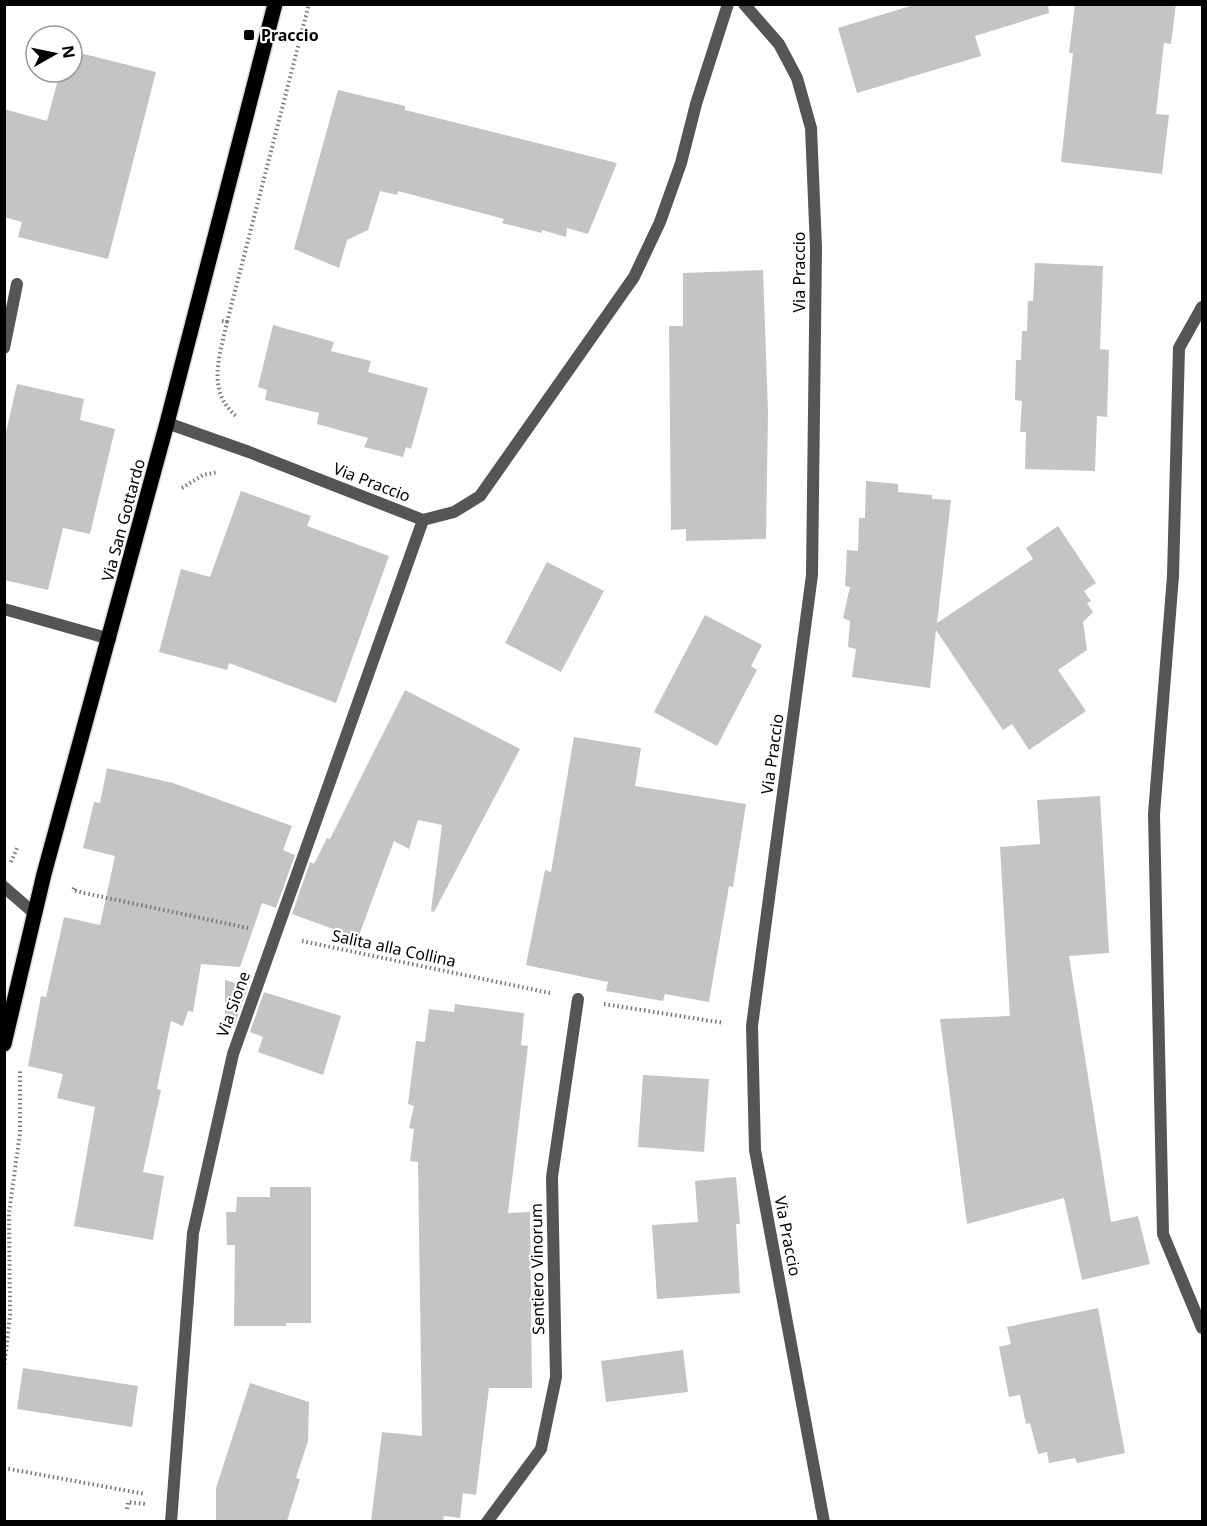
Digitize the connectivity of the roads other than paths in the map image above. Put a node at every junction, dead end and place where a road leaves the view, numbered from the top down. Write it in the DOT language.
graph roads {
  1 [pos="276,4"];
  2 [pos="728,4"];
  3 [pos="744,4"];
  4 [pos="17,284"];
  5 [pos="1203,307"];
  6 [pos="4,348"];
  7 [pos="167,423"];
  8 [pos="423,520"];
  9 [pos="4,609"];
  10 [pos="110,639"];
  11 [pos="4,887"];
  12 [pos="34,913"];
  13 [pos="578,999"];
  14 [pos="4,1044"];
  15 [pos="1203,1328"];
  16 [pos="171,1521"];
  17 [pos="487,1521"];
  18 [pos="824,1521"];
  1 -- 7 [label="main road, Via San Gottardo"];
  2 -- 8 [label="street, Via Praccio"];
  3 -- 18 [label="street, Via Praccio"];
  4 -- 6 [label="street"];
  5 -- 15 [label="street"];
  7 -- 8 [label="street, Via Praccio"];
  7 -- 10 [label="main road, Via San Gottardo"];
  8 -- 16 [label="street, Via Sione"];
  9 -- 10 [label="street"];
  10 -- 12 [label="main road, Via San Gottardo"];
  11 -- 12 [label="street"];
  12 -- 14 [label="main road, Via San Gottardo"];
  13 -- 17 [label="street, Sentiero Vinorum"];
}
